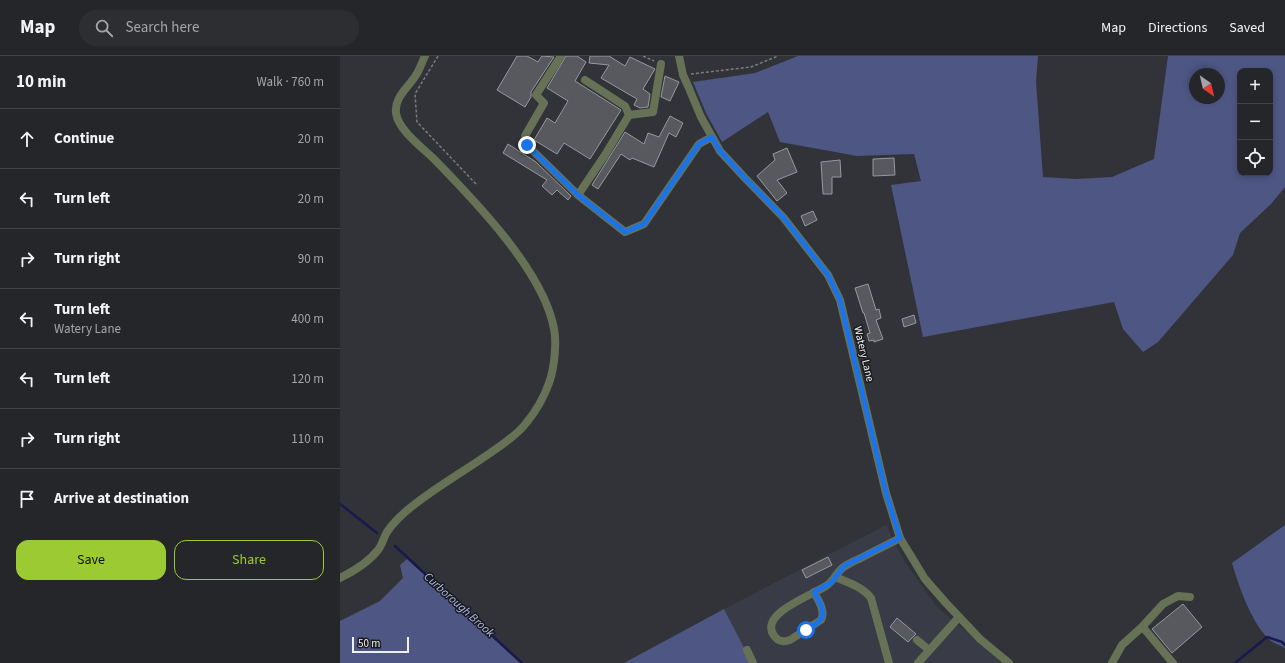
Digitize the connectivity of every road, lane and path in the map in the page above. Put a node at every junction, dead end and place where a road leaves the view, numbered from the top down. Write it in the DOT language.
graph roads {
  1 [pos="425,56"];
  2 [pos="438,56"];
  3 [pos="561,56"];
  4 [pos="679,56"];
  5 [pos="778,56"];
  6 [pos="661,64"];
  7 [pos="683,75"];
  8 [pos="585,80"];
  9 [pos="628,115"];
  10 [pos="712,137"];
  11 [pos="476,184"];
  12 [pos="578,195"];
  13 [pos="900,538"];
  14 [pos="835,577"];
  15 [pos="340,578"];
  16 [pos="814,592"];
  17 [pos="1190,597"];
  18 [pos="959,617"];
  19 [pos="1142,627"];
  20 [pos="917,640"];
  21 [pos="747,650"];
  22 [pos="929,650"];
  23 [pos="753,663"];
  24 [pos="889,663"];
  25 [pos="918,663"];
  26 [pos="1009,663"];
  27 [pos="1112,663"];
  28 [pos="1173,663"];
  1 -- 15 [label="street"];
  2 -- 11 [label="path"];
  3 -- 12 [label="street"];
  4 -- 7 [label="street, Watery Lane"];
  5 -- 7 [label="path"];
  6 -- 9 [label="street"];
  7 -- 10 [label="street, Watery Lane"];
  8 -- 9 [label="street"];
  9 -- 12 [label="street"];
  10 -- 12 [label="street"];
  10 -- 13 [label="street, Watery Lane"];
  13 -- 14 [label="street"];
  13 -- 18 [label="street, Watery Lane"];
  14 -- 16 [label="street"];
  14 -- 24 [label="street"];
  16 -- 16 [label="street"];
  17 -- 19 [label="street"];
  18 -- 22 [label="street"];
  18 -- 26 [label="street, Watery Lane"];
  19 -- 27 [label="street"];
  19 -- 28 [label="street"];
  20 -- 22 [label="street"];
  21 -- 23 [label="street"];
  22 -- 25 [label="street"];
}
